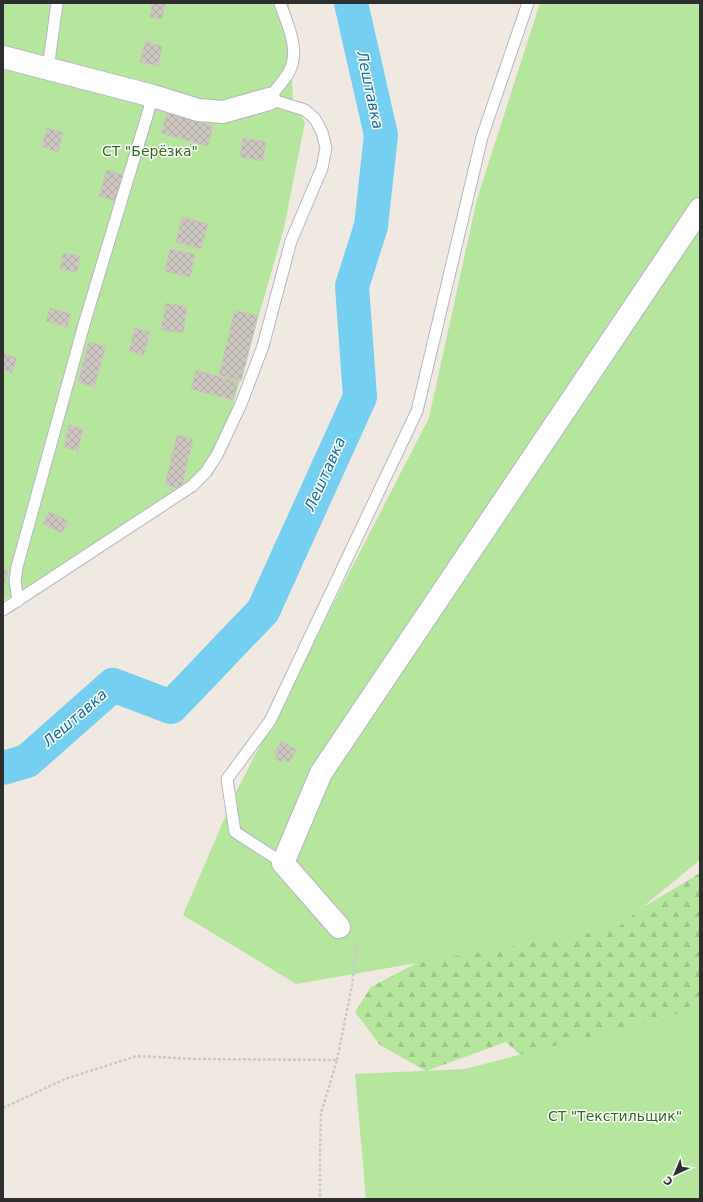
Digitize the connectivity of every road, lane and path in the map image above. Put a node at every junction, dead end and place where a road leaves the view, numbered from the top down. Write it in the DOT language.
graph roads {
  1 [pos="57,3"];
  2 [pos="280,3"];
  3 [pos="528,3"];
  4 [pos="3,57"];
  5 [pos="48,69"];
  6 [pos="153,96"];
  7 [pos="269,99"];
  8 [pos="700,209"];
  9 [pos="18,601"];
  10 [pos="3,610"];
  11 [pos="283,863"];
  12 [pos="339,927"];
  13 [pos="337,1060"];
  14 [pos="3,1108"];
  15 [pos="320,1199"];
  1 -- 5 [label="lane"];
  2 -- 7 [label="lane"];
  3 -- 11 [label="lane"];
  4 -- 5 [label="street"];
  5 -- 6 [label="street"];
  6 -- 7 [label="street"];
  6 -- 9 [label="lane"];
  7 -- 9 [label="lane"];
  8 -- 11 [label="street"];
  9 -- 10 [label="lane"];
  11 -- 12 [label="street"];
  12 -- 13 [label="path"];
  13 -- 14 [label="path"];
  13 -- 15 [label="path"];
}
